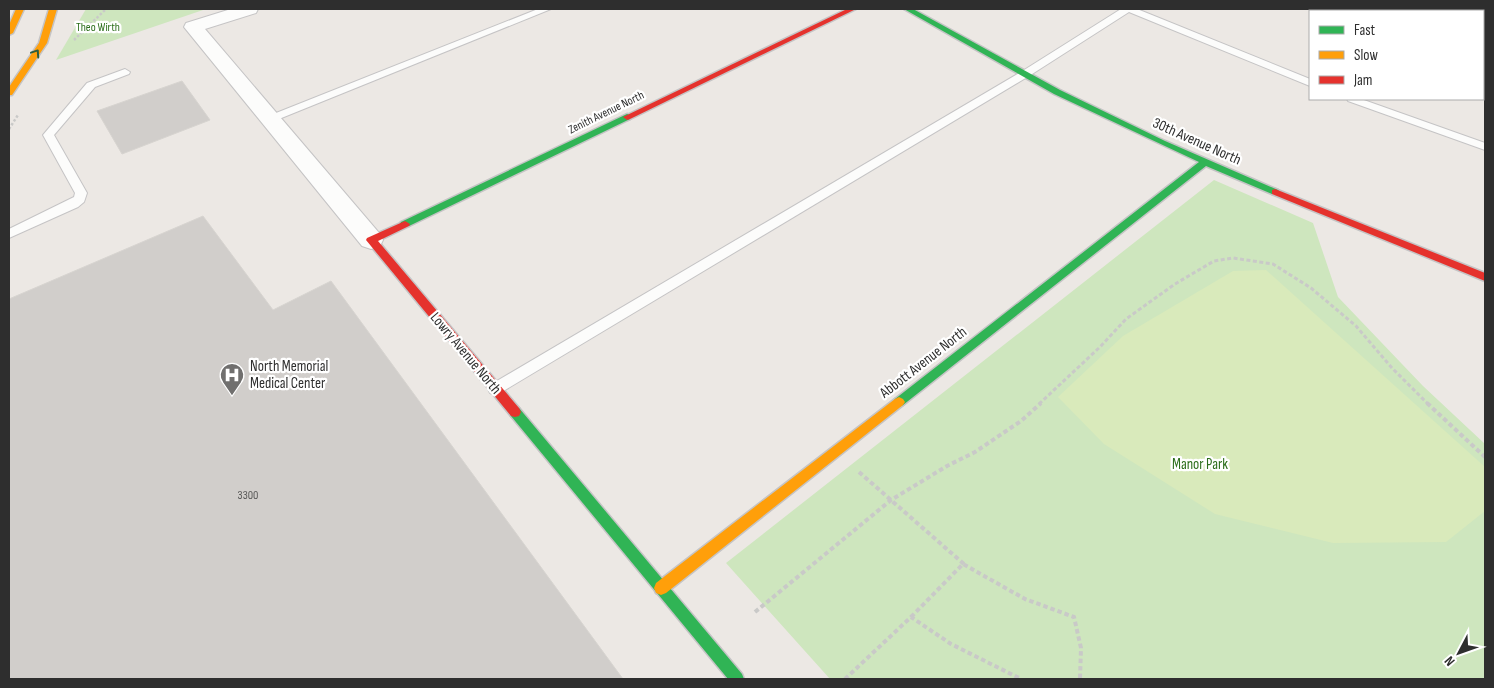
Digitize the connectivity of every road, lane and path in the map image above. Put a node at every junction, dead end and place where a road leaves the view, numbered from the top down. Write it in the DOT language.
graph roads {
  1 [pos="20,9"];
  2 [pos="53,9"];
  3 [pos="248,9"];
  4 [pos="546,9"];
  5 [pos="852,9"];
  6 [pos="908,9"];
  7 [pos="1129,9"];
  8 [pos="9,33"];
  9 [pos="125,72"];
  10 [pos="1025,74"];
  11 [pos="1309,83"];
  12 [pos="9,93"];
  13 [pos="1355,100"];
  14 [pos="270,119"];
  15 [pos="1485,147"];
  16 [pos="1205,162"];
  17 [pos="9,234"];
  18 [pos="371,240"];
  19 [pos="1485,277"];
  20 [pos="496,389"];
  21 [pos="834,451"];
  22 [pos="1485,456"];
  23 [pos="891,500"];
  24 [pos="966,566"];
  25 [pos="661,588"];
  26 [pos="755,612"];
  27 [pos="911,617"];
  28 [pos="738,679"];
  29 [pos="845,679"];
  30 [pos="1021,679"];
  31 [pos="1080,679"];
  1 -- 8 [label="street"];
  12 -- 2 [label="street, one-way"];
  3 -- 14 [label="street, Lowry Avenue North"];
  4 -- 14 [label="lane"];
  5 -- 18 [label="street, Zenith Avenue North"];
  6 -- 10 [label="street, 30th Avenue North"];
  7 -- 10 [label="lane"];
  7 -- 11 [label="lane"];
  9 -- 17 [label="lane"];
  10 -- 16 [label="street, 30th Avenue North"];
  10 -- 20 [label="lane"];
  13 -- 15 [label="lane"];
  14 -- 18 [label="street, Lowry Avenue North"];
  16 -- 19 [label="street, 30th Avenue North"];
  16 -- 21 [label="street, Abbott Avenue North"];
  18 -- 20 [label="street, Lowry Avenue North"];
  20 -- 25 [label="street, Lowry Avenue North"];
  21 -- 23 [label="path"];
  21 -- 25 [label="street, Abbott Avenue North"];
  22 -- 23 [label="path"];
  23 -- 24 [label="path"];
  23 -- 26 [label="path"];
  24 -- 27 [label="path"];
  24 -- 31 [label="path"];
  25 -- 28 [label="street, Lowry Avenue North"];
  27 -- 29 [label="path"];
  27 -- 30 [label="path"];
}
